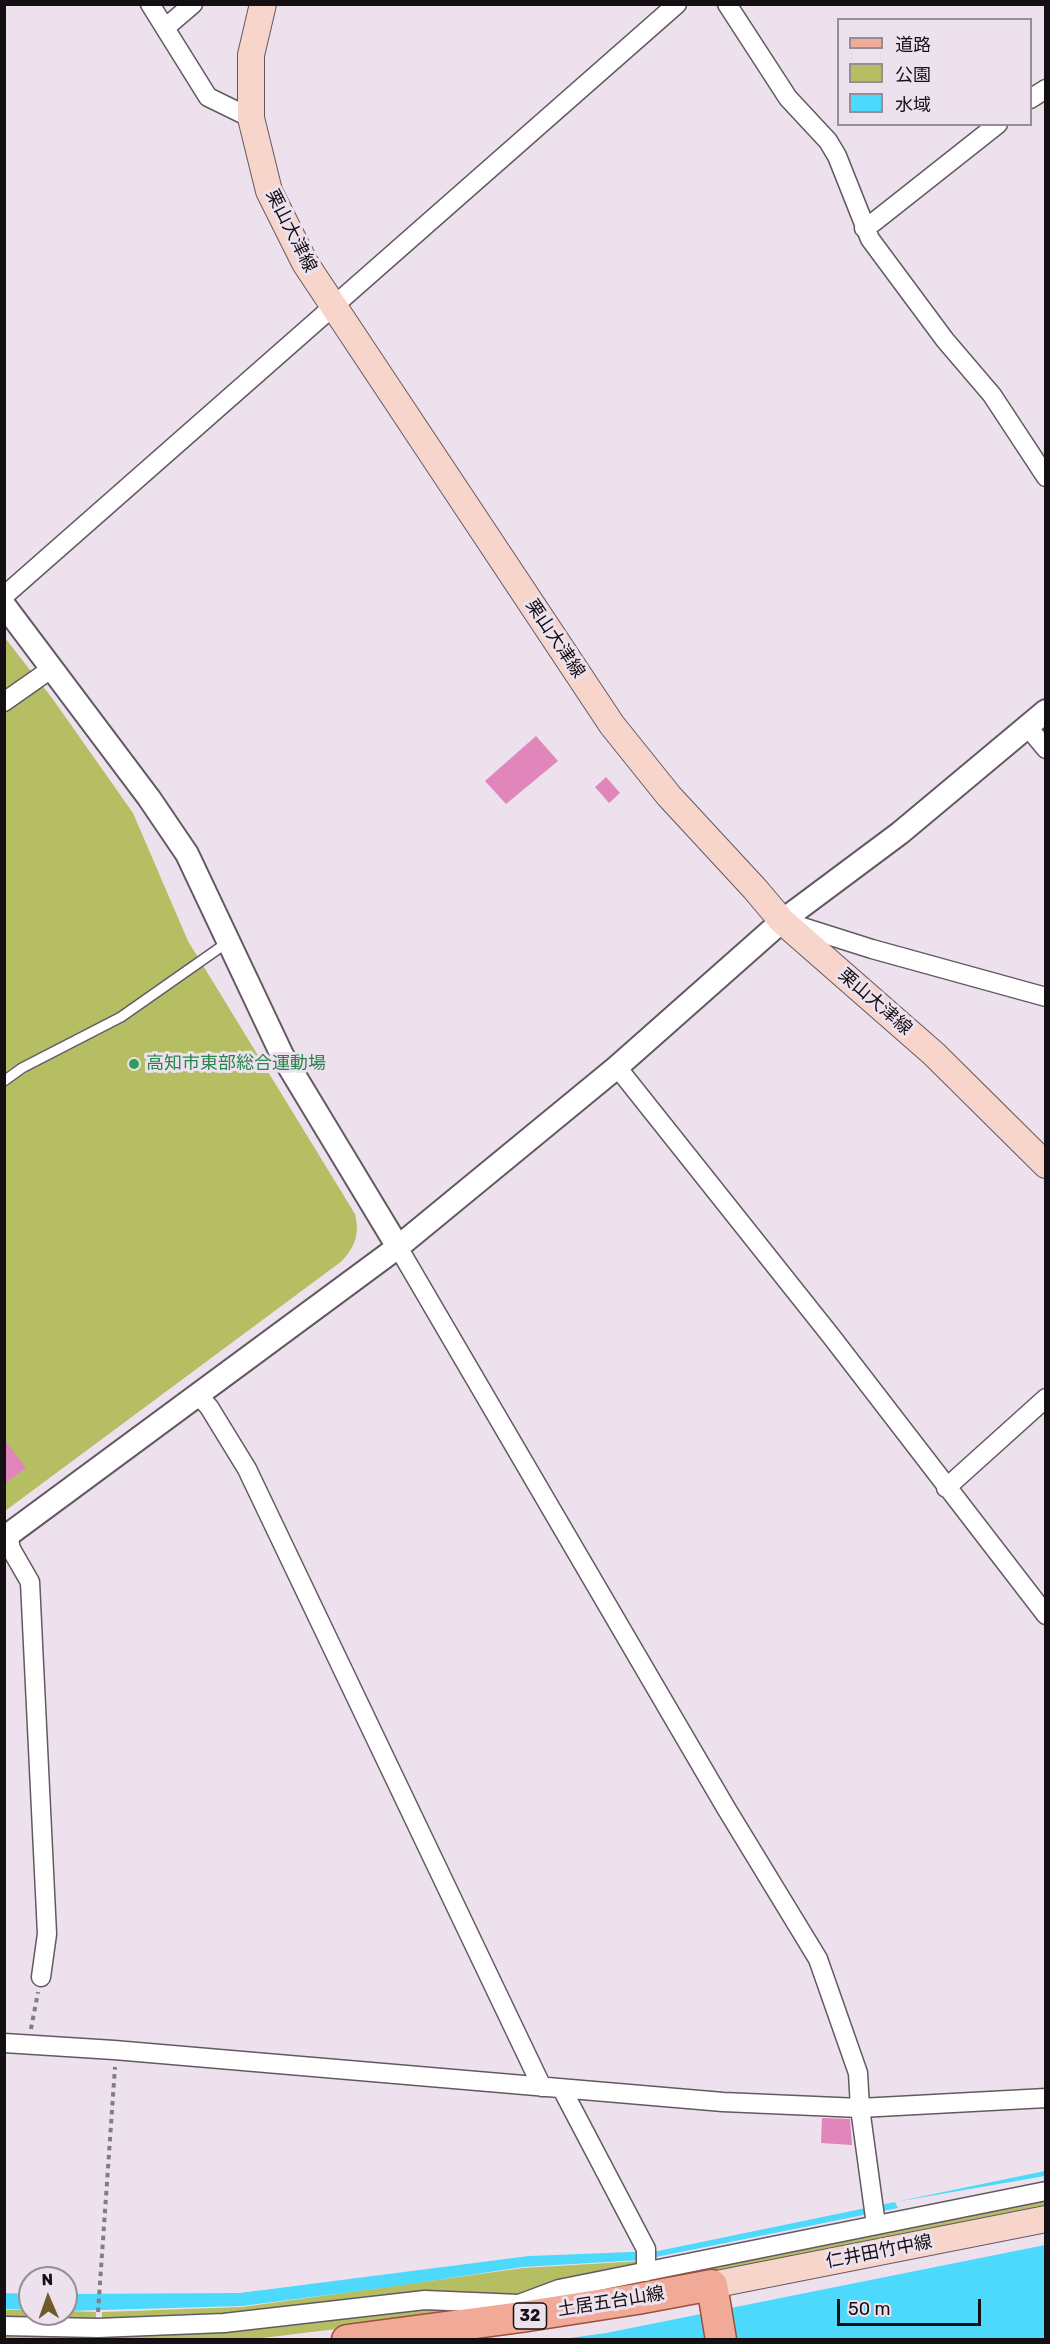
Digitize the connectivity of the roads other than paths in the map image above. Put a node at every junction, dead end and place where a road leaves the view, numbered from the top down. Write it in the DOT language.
graph roads {
  1 [pos="150,4"];
  2 [pos="193,4"];
  3 [pos="263,4"];
  4 [pos="677,4"];
  5 [pos="727,4"];
  6 [pos="165,28"];
  7 [pos="1046,89"];
  8 [pos="1032,98"];
  9 [pos="251,118"];
  10 [pos="995,126"];
  11 [pos="864,228"];
  12 [pos="333,305"];
  13 [pos="1046,477"];
  14 [pos="4,597"];
  15 [pos="4,605"];
  16 [pos="51,669"];
  17 [pos="4,702"];
  18 [pos="1046,711"];
  19 [pos="1027,726"];
  20 [pos="1045,747"];
  21 [pos="782,921"];
  22 [pos="228,942"];
  23 [pos="1046,997"];
  24 [pos="617,1067"];
  25 [pos="4,1081"];
  26 [pos="1046,1165"];
  27 [pos="398,1247"];
  28 [pos="198,1395"];
  29 [pos="1046,1398"];
  30 [pos="946,1488"];
  31 [pos="8,1541"];
  32 [pos="1046,1615"];
  33 [pos="41,1977"];
  34 [pos="4,2043"];
  35 [pos="542,2087"];
  36 [pos="561,2089"];
  37 [pos="1046,2098"];
  38 [pos="860,2108"];
  39 [pos="1046,2191"];
  40 [pos="1046,2219"];
  41 [pos="876,2225"];
  42 [pos="646,2272"];
  43 [pos="713,2290"];
  44 [pos="520,2310"];
  45 [pos="4,2326"];
  46 [pos="347,2340"];
  47 [pos="721,2340"];
  1 -- 6 [label="street"];
  2 -- 6 [label="street"];
  3 -- 9 [label="main road, 栗山大津線"];
  4 -- 12 [label="street"];
  5 -- 11 [label="street"];
  6 -- 9 [label="street"];
  7 -- 8 [label="street"];
  9 -- 12 [label="main road, 栗山大津線"];
  10 -- 11 [label="street"];
  11 -- 13 [label="street"];
  12 -- 14 [label="street"];
  12 -- 21 [label="main road, 栗山大津線"];
  15 -- 16 [label="street"];
  16 -- 17 [label="street"];
  16 -- 22 [label="street"];
  18 -- 19 [label="street"];
  19 -- 20 [label="street"];
  19 -- 21 [label="street"];
  21 -- 23 [label="street"];
  21 -- 24 [label="street"];
  21 -- 26 [label="main road, 栗山大津線"];
  22 -- 25 [label="lane"];
  22 -- 27 [label="street"];
  24 -- 27 [label="street"];
  24 -- 30 [label="street"];
  27 -- 28 [label="street"];
  27 -- 38 [label="street"];
  28 -- 31 [label="street"];
  28 -- 35 [label="street"];
  29 -- 30 [label="street"];
  30 -- 32 [label="street"];
  31 -- 33 [label="street"];
  34 -- 35 [label="street"];
  35 -- 36 [label="street"];
  36 -- 38 [label="street"];
  36 -- 42 [label="street"];
  37 -- 38 [label="street"];
  38 -- 41 [label="street"];
  39 -- 41 [label="street"];
  40 -- 43 [label="main road, 仁井田竹中線"];
  41 -- 42 [label="street"];
  42 -- 44 [label="street"];
  43 -- 44 [label="main road, 土居五台山線 / 32"];
  43 -- 47 [label="main road"];
  44 -- 45 [label="street"];
  44 -- 46 [label="main road, 土居五台山線 / 32"];
}
